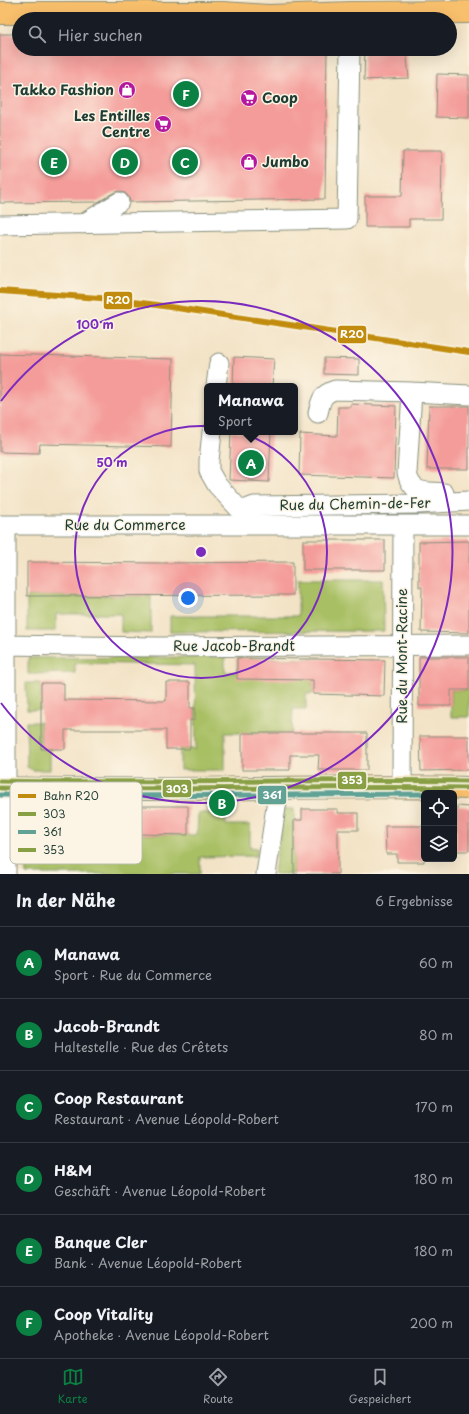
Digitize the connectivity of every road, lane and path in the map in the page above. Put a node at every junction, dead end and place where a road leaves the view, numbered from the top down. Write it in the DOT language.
graph roads {
  1 [pos="223,6"];
  2 [pos="32,12"];
  3 [pos="251,12"];
  4 [pos="457,12"];
  5 [pos="469,12"];
  6 [pos="0,13"];
  7 [pos="12,13"];
  8 [pos="350,56"];
  9 [pos="118,202"];
  10 [pos="84,224"];
  11 [pos="0,225"];
  12 [pos="219,363"];
  13 [pos="216,383"];
  14 [pos="412,392"];
  15 [pos="469,395"];
  16 [pos="318,413"];
  17 [pos="212,435"];
  18 [pos="469,494"];
  19 [pos="469,502"];
  20 [pos="245,518"];
  21 [pos="3,525"];
  22 [pos="403,525"];
  23 [pos="469,525"];
  24 [pos="3,645"];
  25 [pos="402,645"];
  26 [pos="469,645"];
  27 [pos="402,786"];
  28 [pos="279,787"];
  29 [pos="3,788"];
  30 [pos="142,788"];
  31 [pos="469,788"];
  32 [pos="6,874"];
  33 [pos="266,874"];
  1 -- 2 [label="main road"];
  1 -- 3 [label="main road"];
  4 -- 5 [label="main road"];
  6 -- 7 [label="main road"];
  8 -- 10 [label="street"];
  9 -- 10 [label="street"];
  10 -- 11 [label="street"];
  12 -- 13 [label="street"];
  14 -- 15 [label="street"];
  14 -- 16 [label="street"];
  14 -- 18 [label="street, Rue du Chemin-de-Fer"];
  17 -- 20 [label="street"];
  19 -- 20 [label="street, Rue du Chemin-de-Fer"];
  20 -- 21 [label="street, Rue du Commerce"];
  20 -- 22 [label="street, Rue du Commerce"];
  21 -- 24 [label="street"];
  22 -- 23 [label="street, Rue du Commerce"];
  22 -- 25 [label="street, Rue du Mont-Racine"];
  24 -- 25 [label="street, Rue Jacob-Brandt"];
  24 -- 29 [label="street"];
  25 -- 26 [label="street, Rue Jacob-Brandt"];
  25 -- 27 [label="street, Rue du Mont-Racine"];
  27 -- 28 [label="main road"];
  27 -- 31 [label="main road"];
  28 -- 30 [label="main road"];
  28 -- 33 [label="street"];
  29 -- 32 [label="street"];
}
